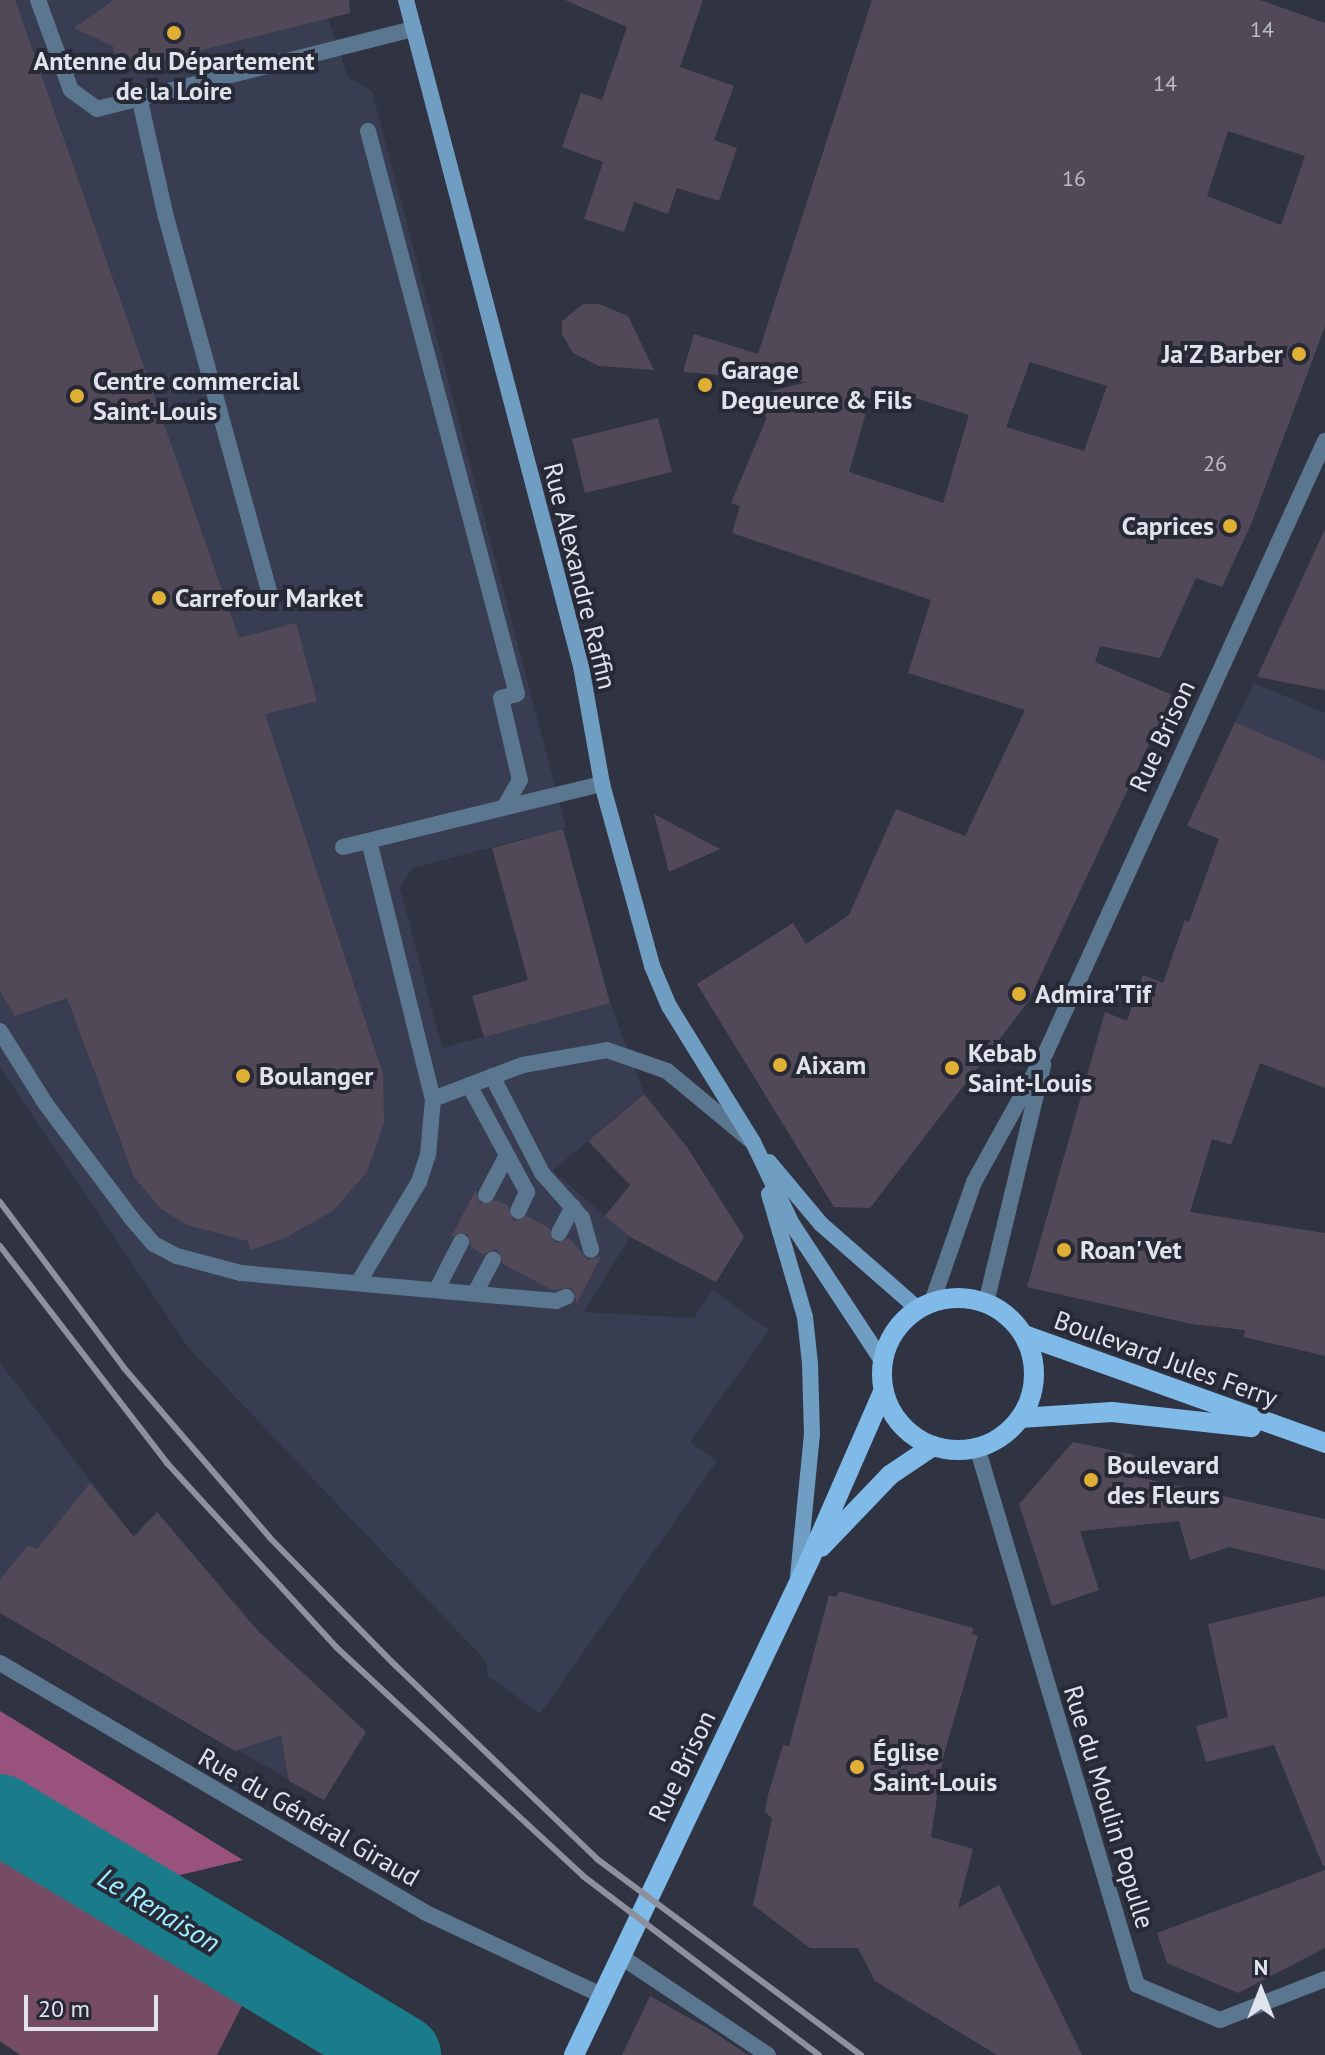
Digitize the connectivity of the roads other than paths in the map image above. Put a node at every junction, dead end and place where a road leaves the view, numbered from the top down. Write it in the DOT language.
graph roads {
  1 [pos="38,0"];
  2 [pos="406,0"];
  3 [pos="414,29"];
  4 [pos="140,101"];
  5 [pos="368,131"];
  6 [pos="1325,441"];
  7 [pos="271,597"];
  8 [pos="602,784"];
  9 [pos="505,806"];
  10 [pos="369,841"];
  11 [pos="343,847"];
  12 [pos="0,1031"];
  13 [pos="1046,1052"];
  14 [pos="492,1076"];
  15 [pos="469,1085"];
  16 [pos="433,1099"];
  17 [pos="753,1142"];
  18 [pos="507,1155"];
  19 [pos="486,1195"];
  20 [pos="573,1207"];
  21 [pos="518,1211"];
  22 [pos="559,1233"];
  23 [pos="461,1242"];
  24 [pos="591,1250"];
  25 [pos="493,1259"];
  26 [pos="535,1281"];
  27 [pos="358,1283"];
  28 [pos="437,1289"];
  29 [pos="475,1293"];
  30 [pos="566,1297"];
  31 [pos="526,1298"];
  32 [pos="986,1303"];
  33 [pos="925,1306"];
  34 [pos="1024,1335"];
  35 [pos="883,1362"];
  36 [pos="884,1390"];
  37 [pos="1020,1418"];
  38 [pos="1290,1432"];
  39 [pos="1325,1443"];
  40 [pos="933,1446"];
  41 [pos="977,1447"];
  42 [pos="810,1559"];
  43 [pos="796,1587"];
  44 [pos="0,1663"];
  45 [pos="620,1956"];
  46 [pos="1325,1979"];
  47 [pos="603,1996"];
  48 [pos="575,2054"];
  49 [pos="768,2055"];
  1 -- 4 [label="street"];
  2 -- 3 [label="main road, Rue Alexandre Raffin"];
  3 -- 4 [label="street"];
  3 -- 8 [label="main road, Rue Alexandre Raffin"];
  4 -- 7 [label="street"];
  5 -- 9 [label="street"];
  6 -- 13 [label="street, Rue Brison"];
  8 -- 9 [label="street"];
  8 -- 17 [label="main road, Rue Alexandre Raffin"];
  9 -- 10 [label="street"];
  10 -- 11 [label="street"];
  10 -- 16 [label="street"];
  12 -- 27 [label="street"];
  13 -- 32 [label="street, Rue Brison"];
  13 -- 33 [label="street, Rue Brison"];
  14 -- 15 [label="street"];
  14 -- 17 [label="street"];
  14 -- 20 [label="street"];
  15 -- 16 [label="street"];
  15 -- 18 [label="street"];
  16 -- 27 [label="street"];
  17 -- 33 [label="main road, Rue Alexandre Raffin"];
  17 -- 35 [label="main road, Rue Alexandre Raffin"];
  17 -- 43 [label="main road"];
  18 -- 19 [label="street"];
  18 -- 21 [label="street"];
  20 -- 22 [label="street"];
  20 -- 24 [label="street"];
  23 -- 28 [label="street"];
  25 -- 29 [label="street"];
  26 -- 31 [label="street"];
  27 -- 28 [label="street"];
  28 -- 29 [label="street"];
  29 -- 31 [label="street"];
  30 -- 31 [label="street"];
  32 -- 33 [label="main road"];
  32 -- 34 [label="main road"];
  33 -- 35 [label="main road"];
  34 -- 37 [label="main road"];
  34 -- 38 [label="main road, Boulevard Jules Ferry"];
  35 -- 36 [label="main road"];
  36 -- 40 [label="main road"];
  36 -- 42 [label="main road, Rue Brison"];
  37 -- 38 [label="main road, Boulevard Jules Ferry"];
  37 -- 41 [label="main road"];
  38 -- 39 [label="main road, Boulevard Jules Ferry"];
  40 -- 41 [label="main road"];
  40 -- 42 [label="main road, Rue Brison"];
  41 -- 46 [label="street, Rue du Moulin Populle"];
  42 -- 43 [label="main road, Rue Brison"];
  43 -- 45 [label="main road, Rue Brison"];
  44 -- 47 [label="street, Rue du Général Giraud"];
  45 -- 47 [label="main road, Rue Brison"];
  45 -- 49 [label="street"];
  47 -- 48 [label="main road, Rue Brison"];
}
